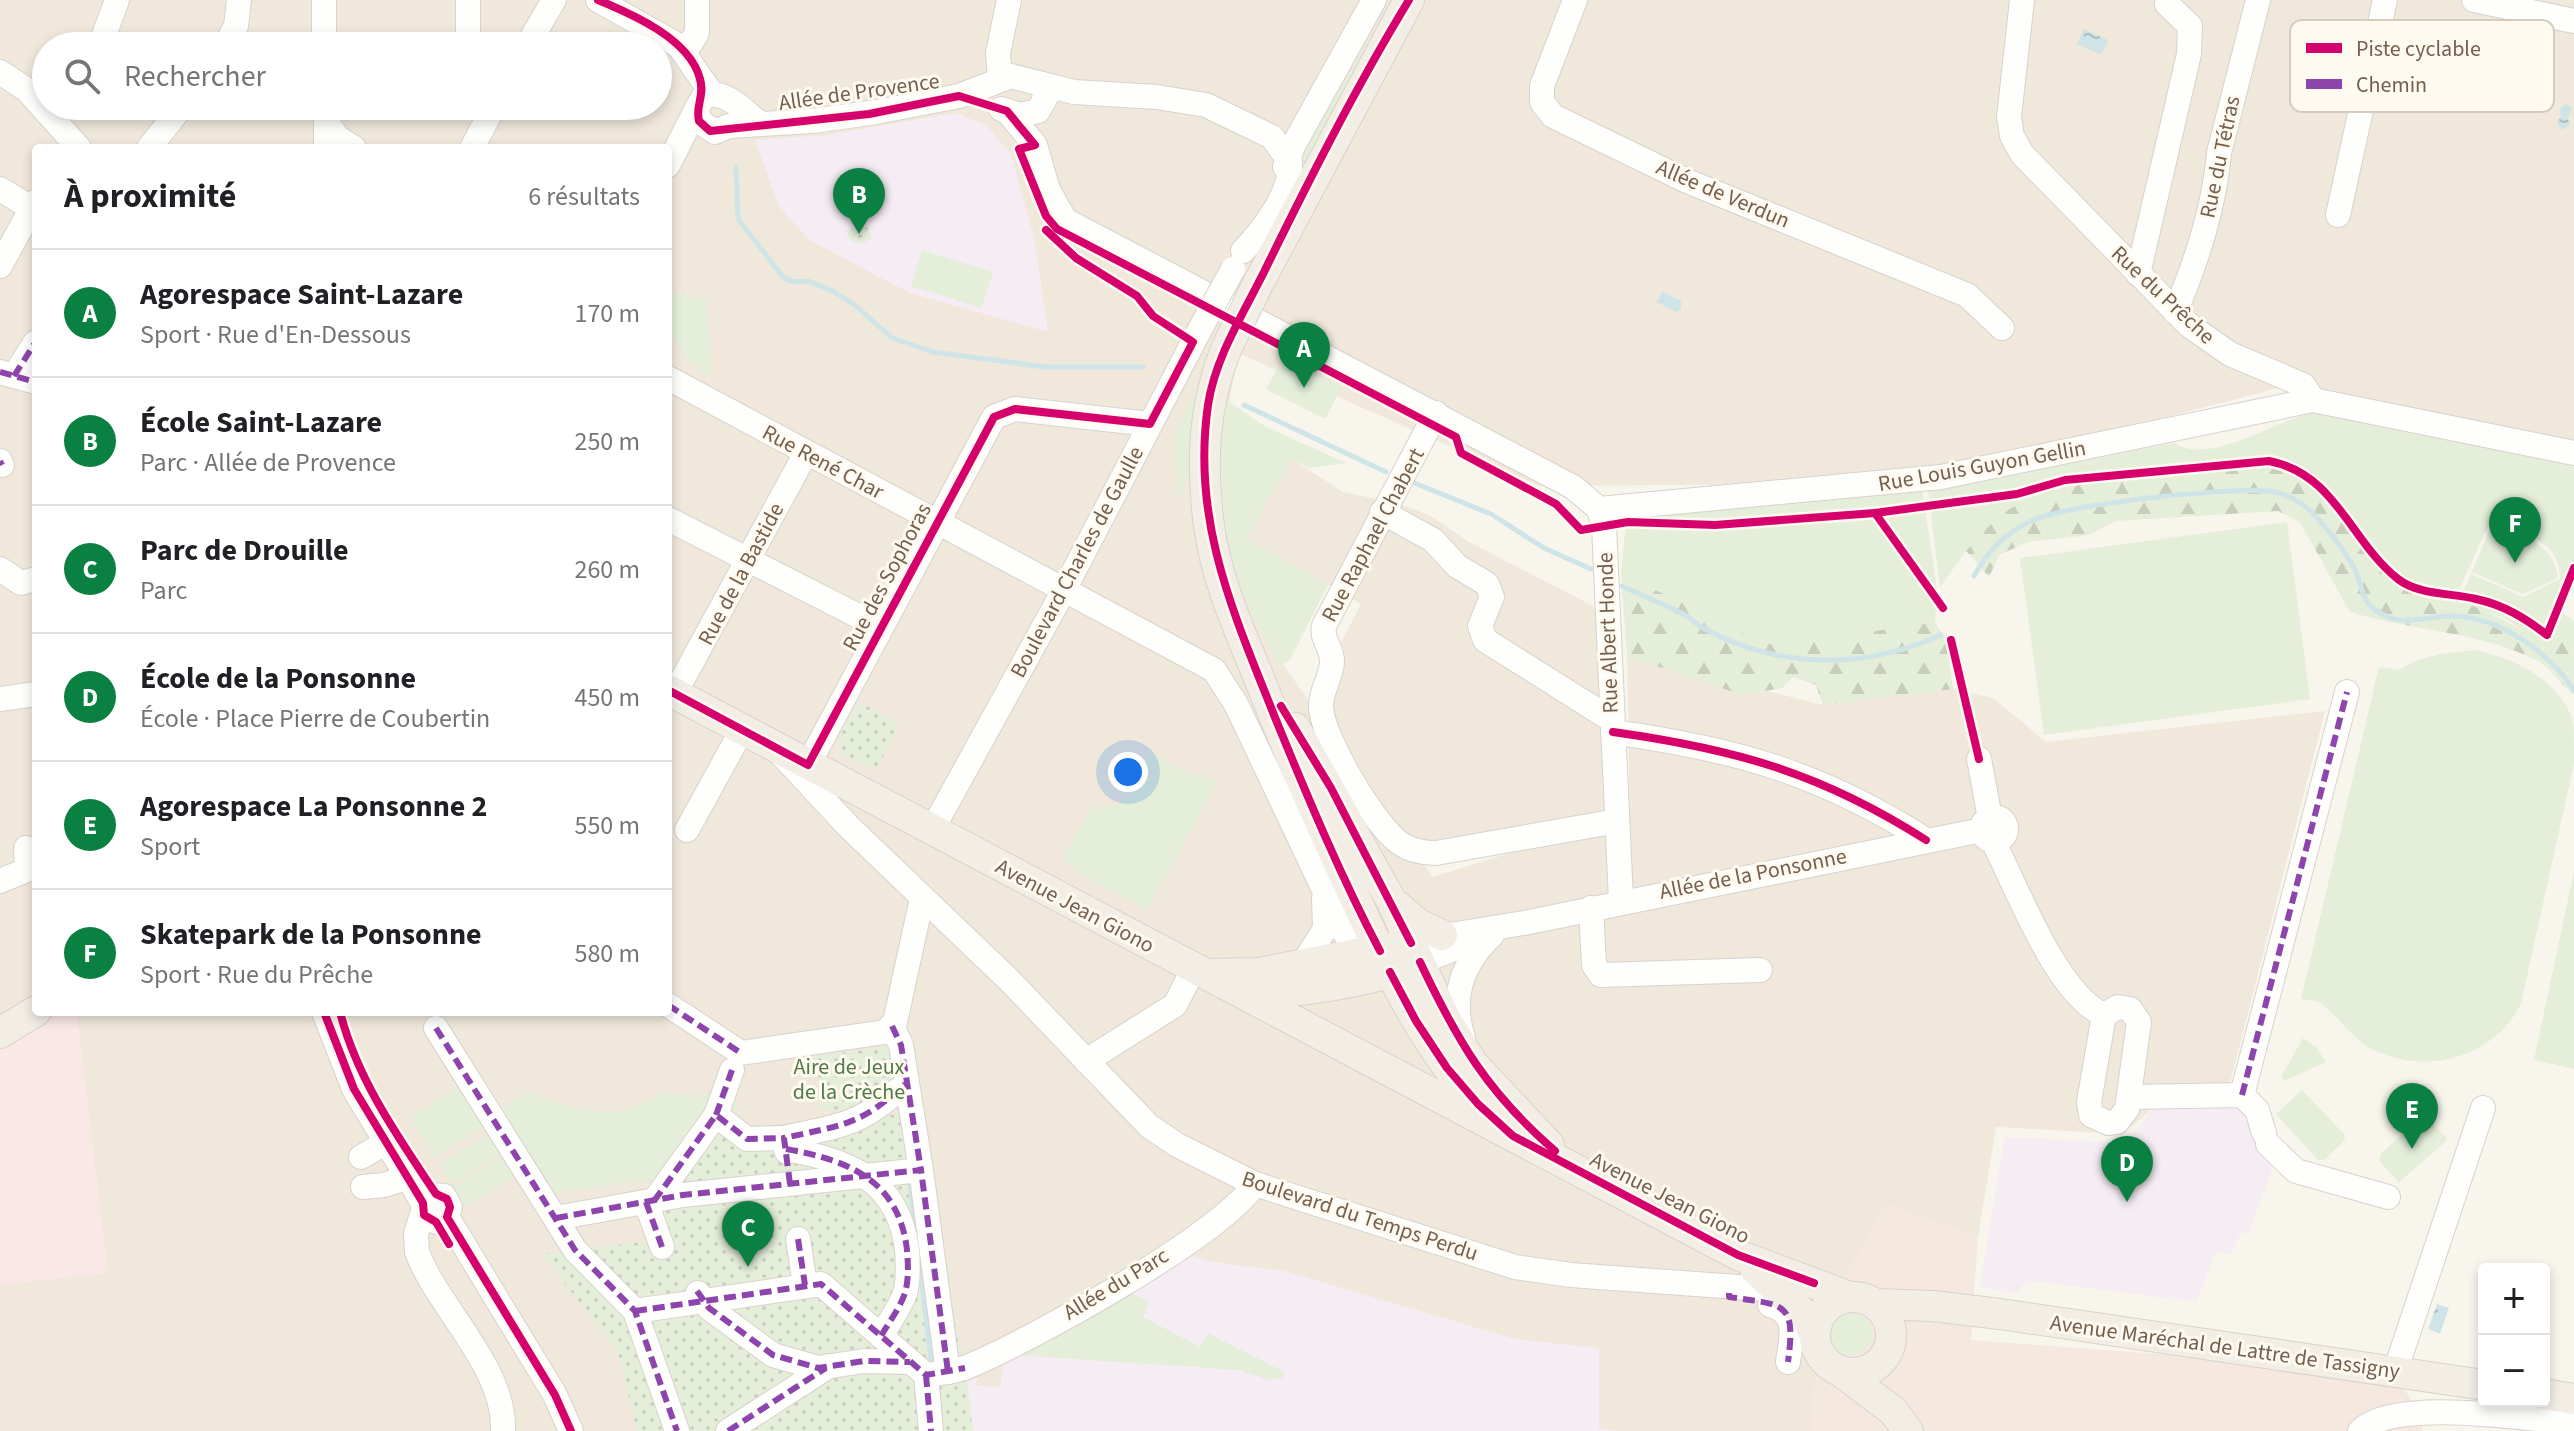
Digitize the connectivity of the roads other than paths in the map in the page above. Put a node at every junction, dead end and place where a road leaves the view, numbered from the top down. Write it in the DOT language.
graph roads {
  1 [pos="117,0"];
  2 [pos="239,0"];
  3 [pos="554,0"];
  4 [pos="598,0"];
  5 [pos="697,0"];
  6 [pos="1009,0"];
  7 [pos="1374,0"];
  8 [pos="1390,0"];
  9 [pos="1409,0"];
  10 [pos="1575,0"];
  11 [pos="2022,0"];
  12 [pos="2258,0"];
  13 [pos="2385,0"];
  14 [pos="2474,0"];
  15 [pos="468,1"];
  16 [pos="321,3"];
  17 [pos="2167,4"];
  18 [pos="2381,20"];
  19 [pos="2574,21"];
  20 [pos="105,32"];
  21 [pos="233,32"];
  22 [pos="323,32"];
  23 [pos="468,32"];
  24 [pos="535,32"];
  25 [pos="659,32"];
  26 [pos="672,42"];
  27 [pos="685,52"];
  28 [pos="0,72"];
  29 [pos="1332,79"];
  30 [pos="32,93"];
  31 [pos="998,94"];
  32 [pos="1042,99"];
  33 [pos="712,106"];
  34 [pos="2361,112"];
  35 [pos="65,120"];
  36 [pos="171,120"];
  37 [pos="326,120"];
  38 [pos="329,120"];
  39 [pos="487,120"];
  40 [pos="75,144"];
  41 [pos="152,144"];
  42 [pos="326,144"];
  43 [pos="348,144"];
  44 [pos="474,144"];
  45 [pos="1035,145"];
  46 [pos="1284,150"];
  47 [pos="674,155"];
  48 [pos="0,189"];
  49 [pos="32,203"];
  50 [pos="32,209"];
  51 [pos="2338,215"];
  52 [pos="0,266"];
  53 [pos="1245,268"];
  54 [pos="2138,274"];
  55 [pos="2175,312"];
  56 [pos="2002,328"];
  57 [pos="32,349"];
  58 [pos="17,377"];
  59 [pos="672,380"];
  60 [pos="2313,400"];
  61 [pos="1436,413"];
  62 [pos="1150,424"];
  63 [pos="806,453"];
  64 [pos="2574,453"];
  65 [pos="1385,505"];
  66 [pos="1599,509"];
  67 [pos="672,521"];
  68 [pos="936,522"];
  69 [pos="749,561"];
  70 [pos="0,569"];
  71 [pos="32,581"];
  72 [pos="1064,590"];
  73 [pos="880,627"];
  74 [pos="1253,662"];
  75 [pos="672,690"];
  76 [pos="2347,692"];
  77 [pos="672,693"];
  78 [pos="32,697"];
  79 [pos="0,699"];
  80 [pos="1612,726"];
  81 [pos="742,730"];
  82 [pos="775,748"];
  83 [pos="1979,759"];
  84 [pos="808,765"];
  85 [pos="1617,821"];
  86 [pos="687,830"];
  87 [pos="932,830"];
  88 [pos="1992,831"];
  89 [pos="1926,840"];
  90 [pos="26,848"];
  91 [pos="0,881"];
  92 [pos="1321,881"];
  93 [pos="922,898"];
  94 [pos="1621,901"];
  95 [pos="1392,902"];
  96 [pos="1591,908"];
  97 [pos="1524,923"];
  98 [pos="1442,935"];
  99 [pos="1492,935"];
  100 [pos="1394,958"];
  101 [pos="1304,962"];
  102 [pos="1760,970"];
  103 [pos="1235,983"];
  104 [pos="672,1008"];
  105 [pos="2094,1008"];
  106 [pos="32,1013"];
  107 [pos="326,1016"];
  108 [pos="341,1016"];
  109 [pos="892,1026"];
  110 [pos="436,1028"];
  111 [pos="0,1033"];
  112 [pos="1086,1061"];
  113 [pos="737,1062"];
  114 [pos="1472,1063"];
  115 [pos="905,1084"];
  116 [pos="2242,1095"];
  117 [pos="2129,1097"];
  118 [pos="2483,1108"];
  119 [pos="716,1115"];
  120 [pos="1513,1136"];
  121 [pos="385,1143"];
  122 [pos="785,1144"];
  123 [pos="1547,1144"];
  124 [pos="361,1157"];
  125 [pos="921,1170"];
  126 [pos="1583,1173"];
  127 [pos="868,1176"];
  128 [pos="406,1178"];
  129 [pos="790,1184"];
  130 [pos="1255,1184"];
  131 [pos="363,1187"];
  132 [pos="2388,1197"];
  133 [pos="650,1201"];
  134 [pos="433,1209"];
  135 [pos="556,1218"];
  136 [pos="798,1239"];
  137 [pos="662,1247"];
  138 [pos="1738,1255"];
  139 [pos="805,1285"];
  140 [pos="1779,1290"];
  141 [pos="1729,1293"];
  142 [pos="700,1296"];
  143 [pos="1863,1301"];
  144 [pos="635,1311"];
  145 [pos="1966,1311"];
  146 [pos="1815,1335"];
  147 [pos="881,1336"];
  148 [pos="1890,1350"];
  149 [pos="1788,1362"];
  150 [pos="829,1366"];
  151 [pos="937,1369"];
  152 [pos="1840,1371"];
  153 [pos="2395,1372"];
  154 [pos="2478,1384"];
  155 [pos="2550,1395"];
  156 [pos="2574,1399"];
  157 [pos="2574,1423"];
  158 [pos="1902,1425"];
  159 [pos="932,1428"];
  160 [pos="503,1431"];
  161 [pos="558,1431"];
  162 [pos="571,1431"];
  163 [pos="677,1431"];
  164 [pos="728,1431"];
  165 [pos="2360,1431"];
  1 -- 20 [label="street"];
  2 -- 21 [label="street"];
  3 -- 24 [label="street"];
  4 -- 25 [label="street"];
  5 -- 27 [label="street"];
  6 -- 31 [label="street"];
  7 -- 29 [label="street, Boulevard Charles de Gaulle"];
  8 -- 29 [label="street"];
  9 -- 53 [label="main road"];
  10 -- 56 [label="street, Allée de Verdun"];
  11 -- 54 [label="street, Rue du Prêche"];
  12 -- 55 [label="street, Rue du Tétras"];
  13 -- 18 [label="street"];
  14 -- 19 [label="street"];
  15 -- 23 [label="street"];
  16 -- 22 [label="street"];
  17 -- 54 [label="street"];
  26 -- 27 [label="street"];
  27 -- 33 [label="street"];
  28 -- 30 [label="street"];
  29 -- 46 [label="street, Boulevard Charles de Gaulle"];
  31 -- 32 [label="street"];
  31 -- 32 [label="street"];
  31 -- 33 [label="street, Allée de Provence"];
  31 -- 45 [label="street"];
  32 -- 45 [label="street"];
  32 -- 46 [label="street"];
  33 -- 47 [label="street"];
  34 -- 51 [label="street"];
  35 -- 40 [label="street"];
  36 -- 41 [label="street"];
  37 -- 42 [label="street"];
  38 -- 43 [label="street"];
  39 -- 44 [label="street"];
  45 -- 61 [label="street"];
  46 -- 53 [label="street, Boulevard Charles de Gaulle"];
  48 -- 49 [label="street"];
  50 -- 52 [label="street"];
  53 -- 62 [label="street, Boulevard Charles de Gaulle, bridge"];
  53 -- 74 [label="main road, bridge"];
  54 -- 55 [label="street, Rue du Prêche"];
  55 -- 60 [label="street, Rue du Prêche"];
  57 -- 58 [label="street"];
  59 -- 63 [label="street, Rue René Char"];
  60 -- 64 [label="street, Rue du Prêche"];
  60 -- 66 [label="street, Rue Louis Guyon Gellin"];
  61 -- 65 [label="street, Rue Raphael Chabert"];
  61 -- 66 [label="street"];
  62 -- 68 [label="street, Rue des Sophoras"];
  62 -- 72 [label="street, Boulevard Charles de Gaulle"];
  63 -- 68 [label="street, Rue René Char"];
  63 -- 69 [label="street, Rue de la Bastide"];
  65 -- 80 [label="street"];
  65 -- 85 [label="street, Rue Raphael Chabert"];
  66 -- 80 [label="street, Rue Albert Honde"];
  67 -- 69 [label="street"];
  68 -- 72 [label="street, Rue René Char"];
  68 -- 73 [label="street, Rue des Sophoras"];
  69 -- 73 [label="street"];
  69 -- 75 [label="street, Rue de la Bastide"];
  70 -- 71 [label="street"];
  72 -- 87 [label="street, Boulevard Charles de Gaulle"];
  72 -- 92 [label="street, Rue René Char"];
  73 -- 84 [label="street, Rue des Sophoras"];
  74 -- 95 [label="main road"];
  74 -- 100 [label="main road"];
  76 -- 116 [label="street"];
  77 -- 81 [label="main road, Avenue Jean Giono"];
  78 -- 79 [label="street"];
  80 -- 85 [label="street, Rue Albert Honde"];
  80 -- 89 [label="street"];
  81 -- 82 [label="main road, Avenue Jean Giono"];
  81 -- 86 [label="street"];
  82 -- 84 [label="main road, Avenue Jean Giono"];
  82 -- 93 [label="street, Boulevard du Temps Perdu"];
  83 -- 88 [label="street"];
  84 -- 87 [label="main road, Avenue Jean Giono"];
  85 -- 94 [label="street, Rue Albert Honde"];
  87 -- 103 [label="main road, Avenue Jean Giono"];
  88 -- 89 [label="street, Allée de la Ponsonne"];
  88 -- 105 [label="street"];
  89 -- 94 [label="street, Allée de la Ponsonne"];
  90 -- 91 [label="street"];
  92 -- 100 [label="street, Rue René Char"];
  92 -- 101 [label="street"];
  93 -- 109 [label="street"];
  93 -- 112 [label="street, Boulevard du Temps Perdu"];
  94 -- 96 [label="street, Allée de la Ponsonne"];
  95 -- 98 [label="main road"];
  95 -- 100 [label="main road"];
  96 -- 97 [label="street, Allée de la Ponsonne"];
  96 -- 102 [label="street"];
  97 -- 98 [label="street, Allée de la Ponsonne"];
  97 -- 99 [label="street, Allée de la Ponsonne"];
  98 -- 100 [label="street, Allée de la Ponsonne"];
  99 -- 100 [label="street, Allée de la Ponsonne"];
  99 -- 114 [label="street"];
  100 -- 101 [label="main road"];
  100 -- 103 [label="main road"];
  100 -- 114 [label="main road"];
  100 -- 120 [label="main road"];
  100 -- 123 [label="main road"];
  101 -- 103 [label="main road"];
  103 -- 112 [label="street"];
  103 -- 120 [label="main road, Avenue Jean Giono"];
  104 -- 113 [label="street"];
  105 -- 117 [label="street"];
  105 -- 117 [label="street"];
  106 -- 111 [label="main road"];
  107 -- 121 [label="street"];
  108 -- 134 [label="street"];
  109 -- 113 [label="street"];
  109 -- 115 [label="street"];
  110 -- 135 [label="street"];
  112 -- 130 [label="street, Boulevard du Temps Perdu"];
  113 -- 119 [label="street"];
  114 -- 123 [label="main road"];
  115 -- 122 [label="street"];
  115 -- 125 [label="street"];
  116 -- 117 [label="street"];
  116 -- 132 [label="street"];
  118 -- 153 [label="street"];
  119 -- 122 [label="street"];
  119 -- 133 [label="street"];
  120 -- 126 [label="main road, Avenue Jean Giono"];
  121 -- 124 [label="street"];
  121 -- 128 [label="street"];
  122 -- 127 [label="street"];
  122 -- 129 [label="street"];
  123 -- 126 [label="main road"];
  125 -- 127 [label="street"];
  125 -- 151 [label="street"];
  126 -- 138 [label="main road, Avenue Jean Giono"];
  127 -- 129 [label="street"];
  127 -- 147 [label="street"];
  128 -- 131 [label="street"];
  128 -- 134 [label="street"];
  129 -- 133 [label="street"];
  130 -- 140 [label="street, Boulevard du Temps Perdu"];
  130 -- 151 [label="street, Allée du Parc"];
  133 -- 135 [label="street"];
  133 -- 137 [label="street"];
  134 -- 160 [label="street"];
  134 -- 161 [label="street"];
  134 -- 162 [label="street"];
  135 -- 144 [label="street"];
  136 -- 139 [label="street"];
  138 -- 140 [label="main road, Avenue Jean Giono"];
  138 -- 143 [label="main road, Avenue Jean Giono"];
  139 -- 142 [label="street"];
  139 -- 147 [label="street"];
  140 -- 146 [label="main road, Avenue Jean Giono"];
  141 -- 149 [label="street"];
  142 -- 144 [label="street"];
  142 -- 150 [label="street"];
  143 -- 145 [label="main road, Avenue Maréchal de Lattre de Tassigny"];
  143 -- 146 [label="main road"];
  143 -- 148 [label="main road"];
  144 -- 163 [label="street"];
  145 -- 148 [label="main road, Avenue Maréchal de Lattre de Tassigny"];
  145 -- 153 [label="main road, Avenue Maréchal de Lattre de Tassigny"];
  146 -- 152 [label="main road"];
  147 -- 151 [label="street"];
  148 -- 152 [label="main road"];
  148 -- 158 [label="main road"];
  150 -- 151 [label="street"];
  150 -- 164 [label="street"];
  151 -- 159 [label="street"];
  152 -- 158 [label="main road"];
  153 -- 154 [label="main road, Avenue Maréchal de Lattre de Tassigny"];
  155 -- 156 [label="main road"];
  157 -- 165 [label="street"];
}
